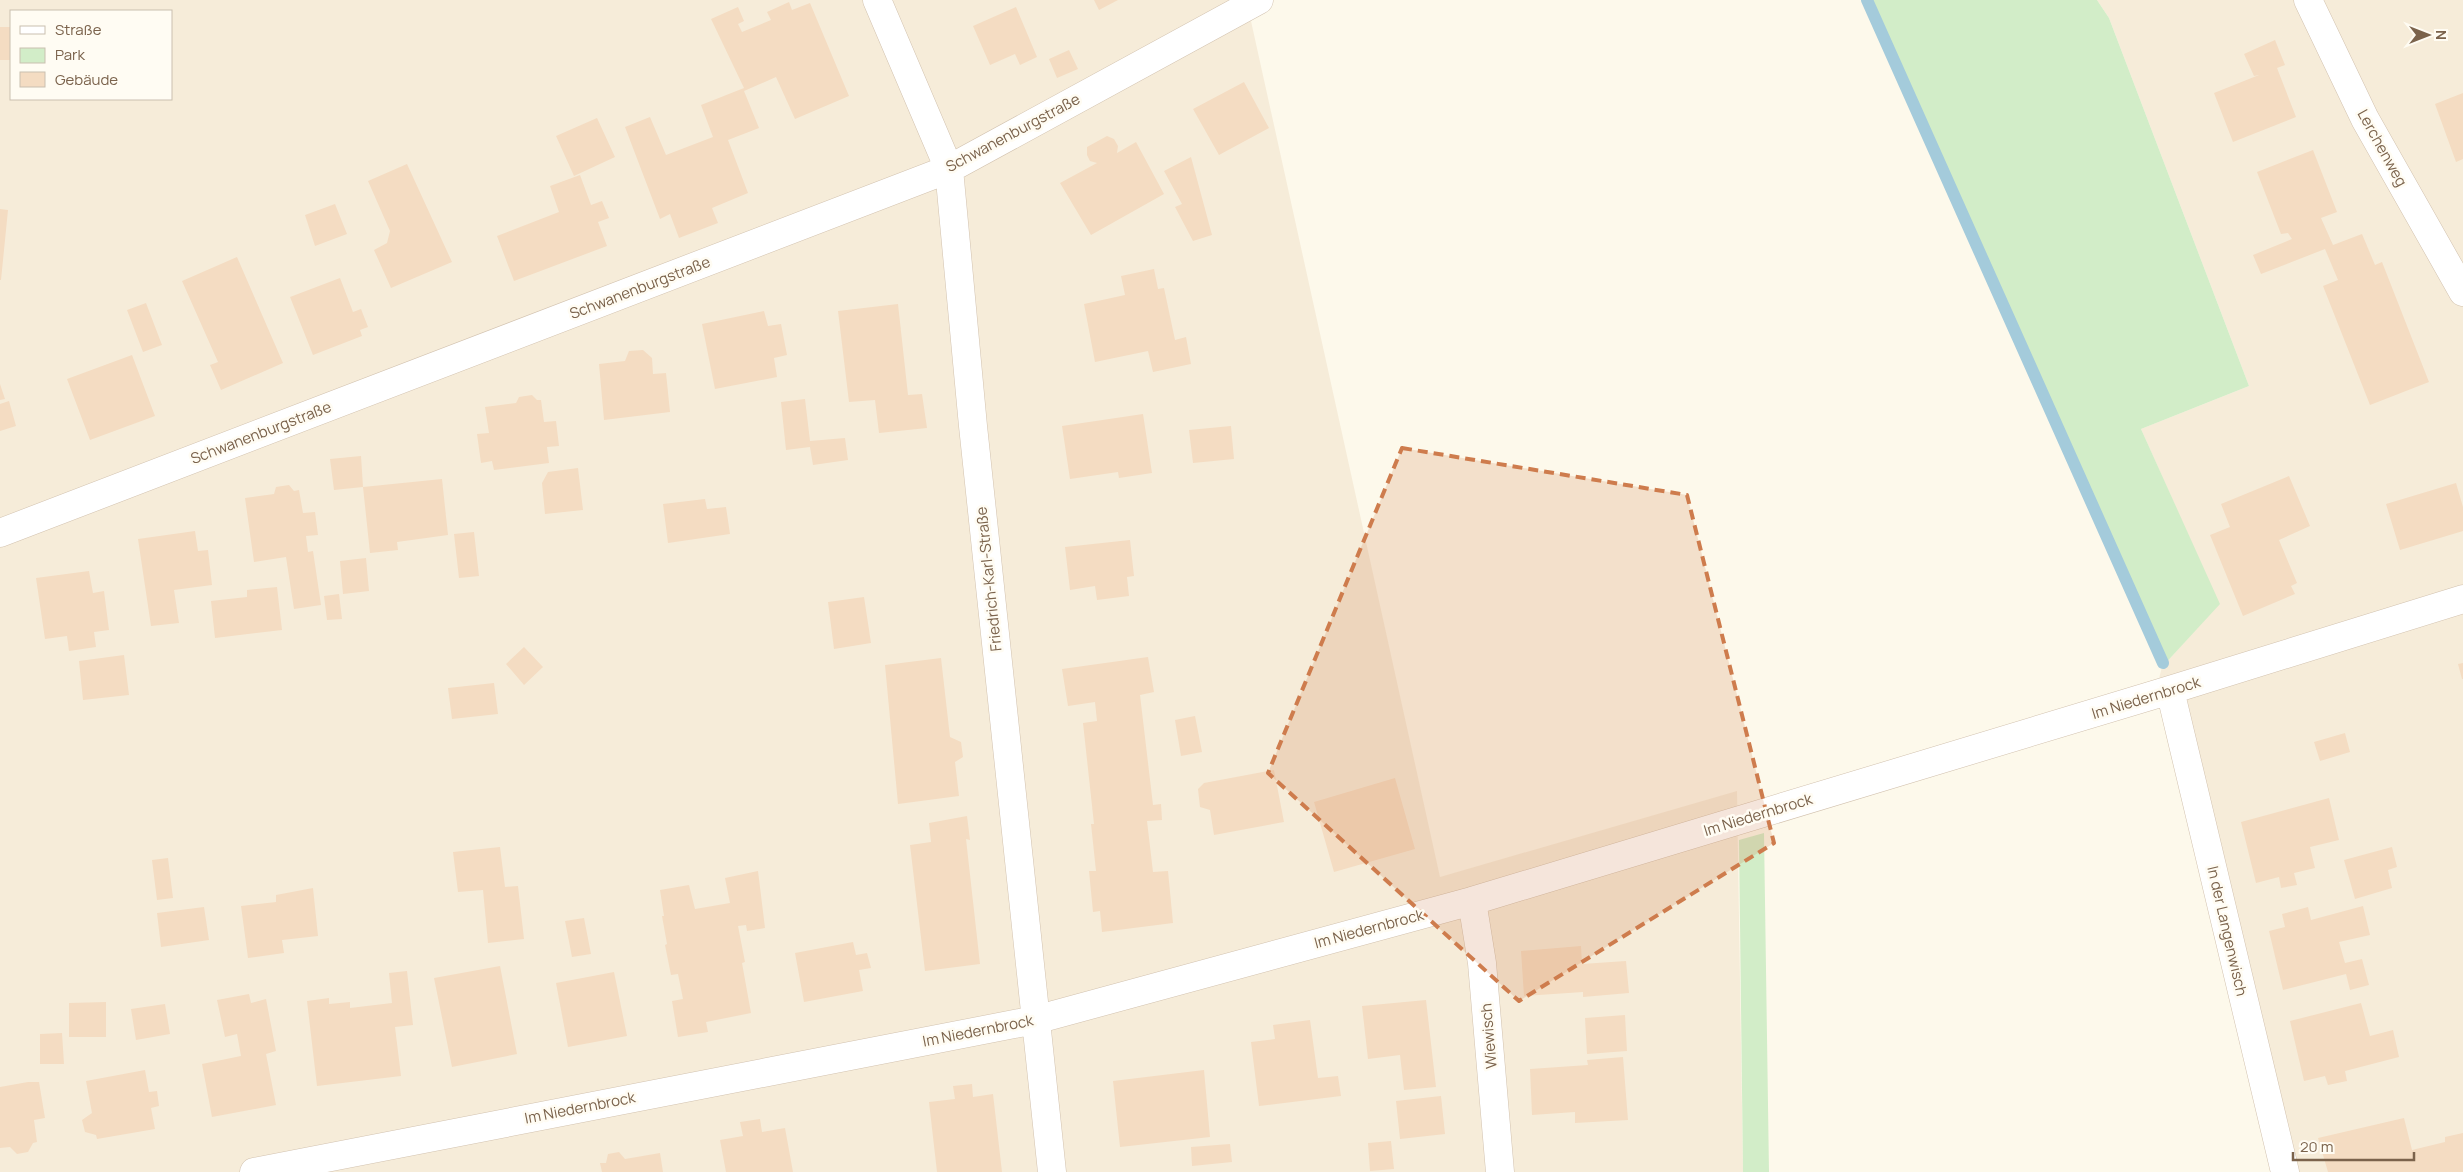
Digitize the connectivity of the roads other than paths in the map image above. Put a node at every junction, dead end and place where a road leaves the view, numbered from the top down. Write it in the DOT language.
graph roads {
  1 [pos="877,0"];
  2 [pos="1260,0"];
  3 [pos="2308,0"];
  4 [pos="949,169"];
  5 [pos="2463,292"];
  6 [pos="0,533"];
  7 [pos="2463,599"];
  8 [pos="2170,690"];
  9 [pos="1472,901"];
  10 [pos="1035,1020"];
  11 [pos="254,1172"];
  12 [pos="1052,1172"];
  13 [pos="1500,1172"];
  14 [pos="2285,1172"];
  1 -- 4 [label="street, Friedrich-Karl-Straße"];
  2 -- 4 [label="street, Schwanenburgstraße"];
  3 -- 5 [label="street, Lerchenweg"];
  4 -- 6 [label="street, Schwanenburgstraße"];
  4 -- 10 [label="street, Friedrich-Karl-Straße"];
  7 -- 8 [label="street, Im Niedernbrock"];
  8 -- 9 [label="street, Im Niedernbrock"];
  8 -- 14 [label="street, In der Langenwisch"];
  9 -- 10 [label="street, Im Niedernbrock"];
  9 -- 13 [label="street, Wiewisch"];
  10 -- 11 [label="street, Im Niedernbrock"];
  10 -- 12 [label="street, Friedrich-Karl-Straße"];
}
